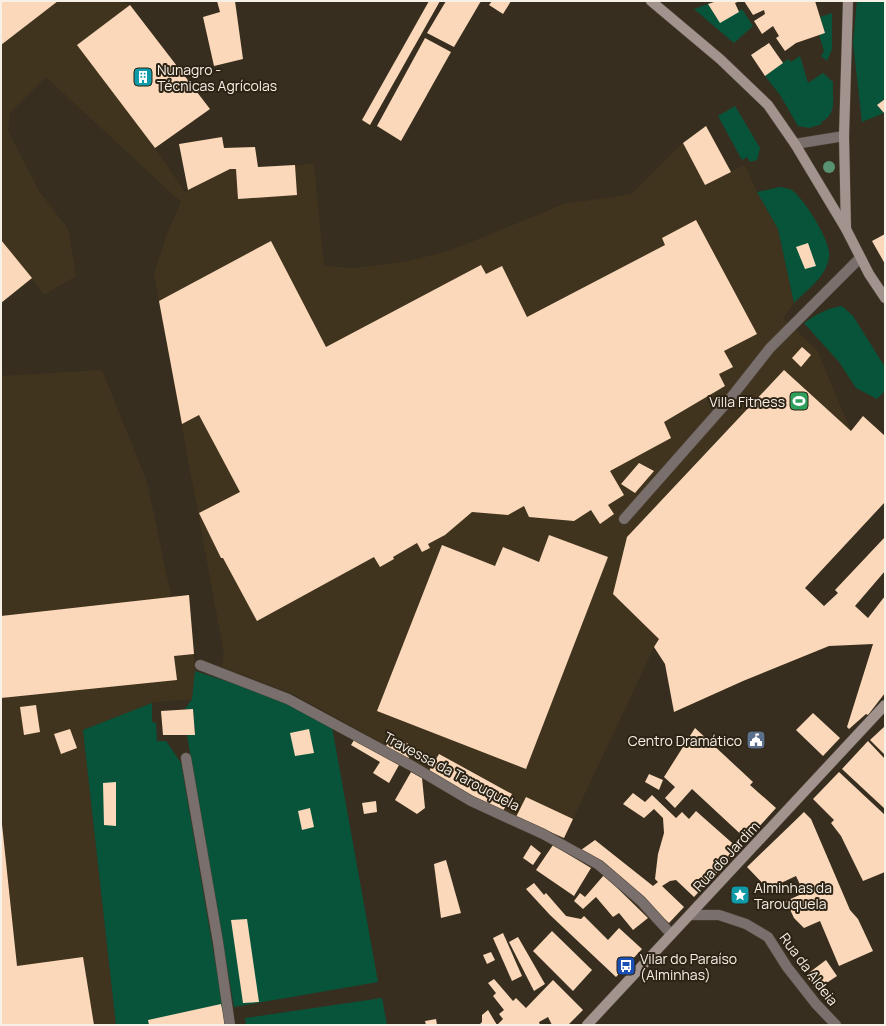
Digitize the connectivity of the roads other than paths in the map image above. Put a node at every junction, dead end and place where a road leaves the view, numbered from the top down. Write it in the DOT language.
graph roads {
  1 [pos="652,1"];
  2 [pos="848,1"];
  3 [pos="844,136"];
  4 [pos="795,144"];
  5 [pos="846,229"];
  6 [pos="860,258"];
  7 [pos="885,298"];
  8 [pos="624,519"];
  9 [pos="200,665"];
  10 [pos="885,706"];
  11 [pos="186,758"];
  12 [pos="690,915"];
  13 [pos="671,934"];
  14 [pos="230,1025"];
  15 [pos="587,1025"];
  16 [pos="836,1025"];
  1 -- 4 [label="street"];
  2 -- 3 [label="street"];
  3 -- 4 [label="street"];
  3 -- 5 [label="street"];
  4 -- 5 [label="street"];
  5 -- 6 [label="street"];
  6 -- 7 [label="street"];
  6 -- 8 [label="street"];
  9 -- 13 [label="street, Travessa da Tarouquela"];
  10 -- 12 [label="street, Rua do Jardim"];
  11 -- 14 [label="street"];
  12 -- 13 [label="street, Rua do Jardim"];
  12 -- 16 [label="street, Rua da Aldeia"];
  13 -- 15 [label="street, Rua do Jardim"];
}
